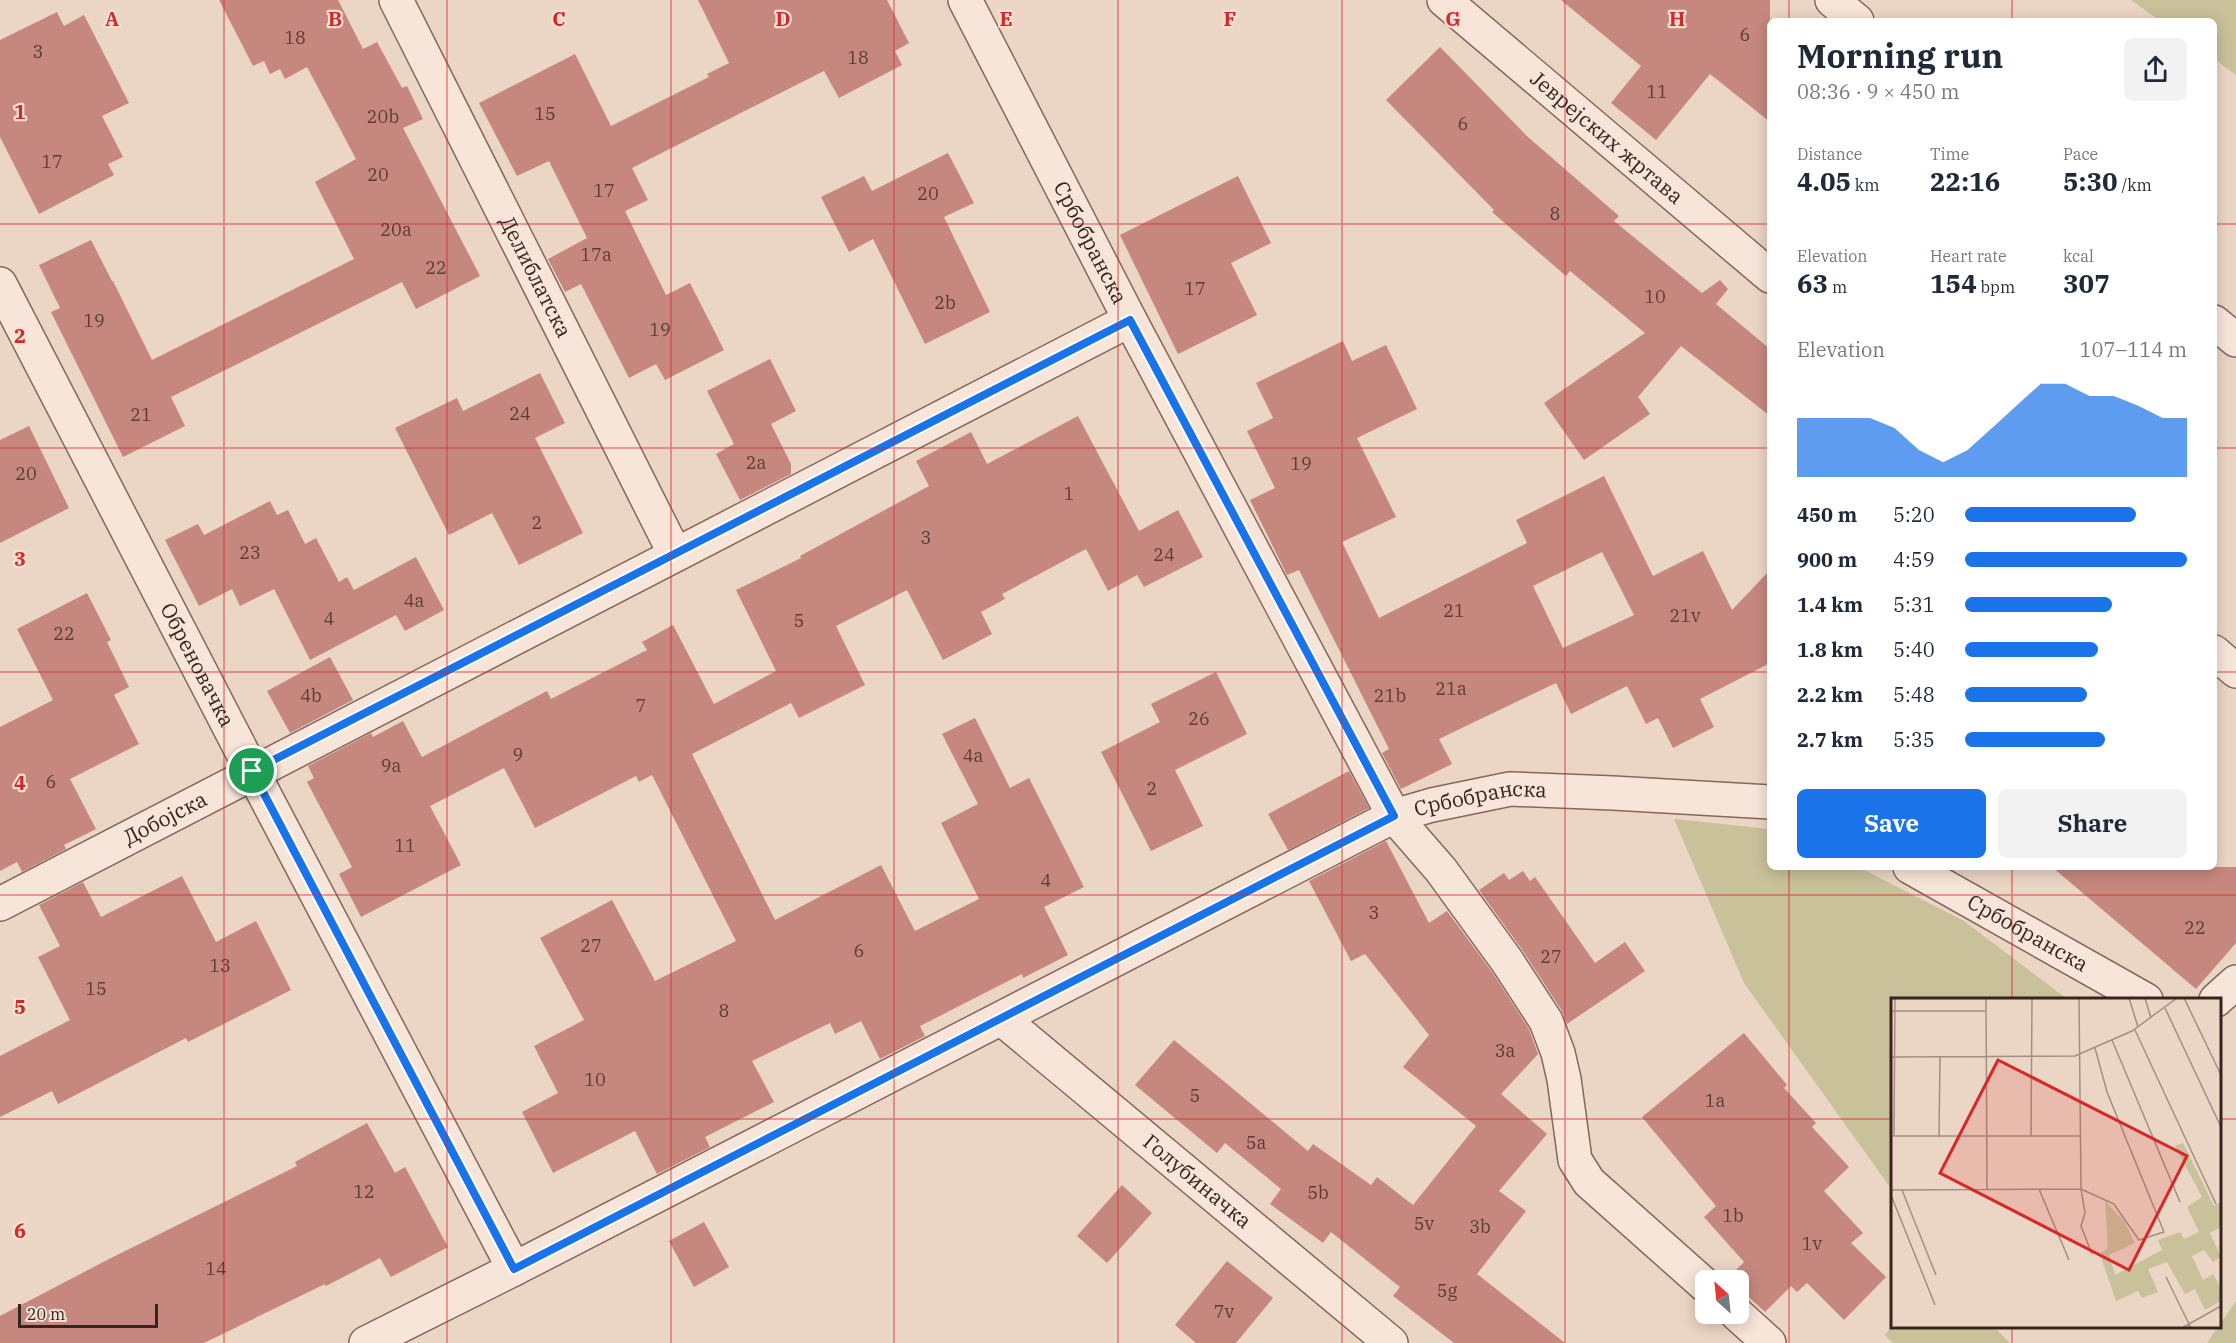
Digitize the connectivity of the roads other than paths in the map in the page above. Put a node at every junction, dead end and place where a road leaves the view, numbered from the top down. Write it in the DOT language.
graph roads {
  1 [pos="396,0"];
  2 [pos="965,0"];
  3 [pos="1444,0"];
  4 [pos="1832,0"];
  5 [pos="1853,18"];
  6 [pos="1767,273"];
  7 [pos="0,284"];
  8 [pos="1130,320"];
  9 [pos="2217,324"];
  10 [pos="2236,340"];
  11 [pos="675,554"];
  12 [pos="2217,655"];
  13 [pos="2236,671"];
  14 [pos="252,771"];
  15 [pos="1767,802"];
  16 [pos="1394,816"];
  17 [pos="1915,870"];
  18 [pos="0,903"];
  19 [pos="2236,982"];
  20 [pos="2144,998"];
  21 [pos="2217,998"];
  22 [pos="1002,1019"];
  23 [pos="514,1269"];
  24 [pos="1695,1276"];
  25 [pos="1748,1324"];
  26 [pos="366,1343"];
  27 [pos="1391,1343"];
  28 [pos="1769,1343"];
  1 -- 11 [label="street, Делиблатска"];
  2 -- 8 [label="street, Србобранска"];
  3 -- 6 [label="street, Јеврејских жртава"];
  4 -- 5 [label="street"];
  7 -- 14 [label="street, Обреновачка"];
  8 -- 11 [label="street, Добојска"];
  8 -- 16 [label="street, Србобранска"];
  9 -- 10 [label="street"];
  11 -- 14 [label="street, Добојска"];
  12 -- 13 [label="street"];
  14 -- 18 [label="street, Добојска"];
  14 -- 23 [label="street, Обреновачка"];
  15 -- 16 [label="street, Србобранска"];
  16 -- 22 [label="street"];
  16 -- 24 [label="street"];
  17 -- 20 [label="street, Србобранска"];
  19 -- 21 [label="street"];
  22 -- 23 [label="street"];
  22 -- 27 [label="street, Голубиначка"];
  23 -- 26 [label="street"];
  25 -- 28 [label="street"];
}
